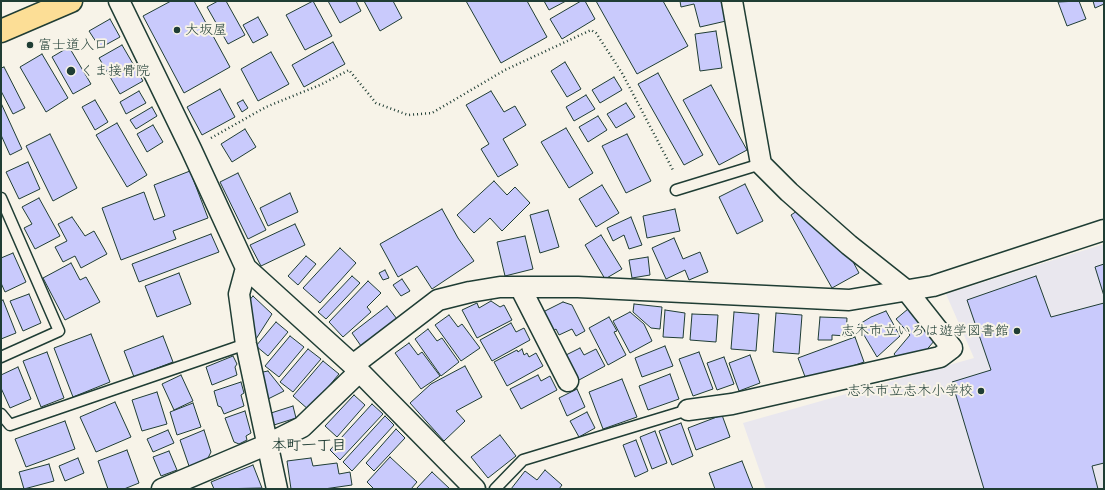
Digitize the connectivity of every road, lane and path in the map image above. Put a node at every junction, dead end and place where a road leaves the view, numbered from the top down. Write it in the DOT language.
graph roads {
  1 [pos="71,1"];
  2 [pos="119,1"];
  3 [pos="732,1"];
  4 [pos="1,31"];
  5 [pos="191,149"];
  6 [pos="761,164"];
  7 [pos="680,189"];
  8 [pos="1,198"];
  9 [pos="1104,230"];
  10 [pos="246,268"];
  11 [pos="520,287"];
  12 [pos="907,291"];
  13 [pos="246,344"];
  14 [pos="1,357"];
  15 [pos="356,368"];
  16 [pos="568,381"];
  17 [pos="688,410"];
  18 [pos="1,414"];
  19 [pos="266,445"];
  20 [pos="162,489"];
  21 [pos="276,489"];
  22 [pos="475,489"];
  23 [pos="495,489"];
  1 -- 4 [label="main road"];
  2 -- 5 [label="street"];
  3 -- 6 [label="street"];
  5 -- 7 [label="path"];
  5 -- 10 [label="street"];
  6 -- 7 [label="lane"];
  6 -- 12 [label="street"];
  8 -- 14 [label="lane"];
  9 -- 12 [label="street"];
  10 -- 13 [label="street"];
  10 -- 15 [label="street"];
  11 -- 12 [label="street"];
  11 -- 15 [label="street"];
  11 -- 16 [label="street"];
  12 -- 17 [label="street"];
  13 -- 18 [label="lane"];
  13 -- 19 [label="street"];
  15 -- 19 [label="street"];
  15 -- 22 [label="street"];
  17 -- 23 [label="lane"];
  19 -- 20 [label="street"];
  19 -- 21 [label="street"];
}
